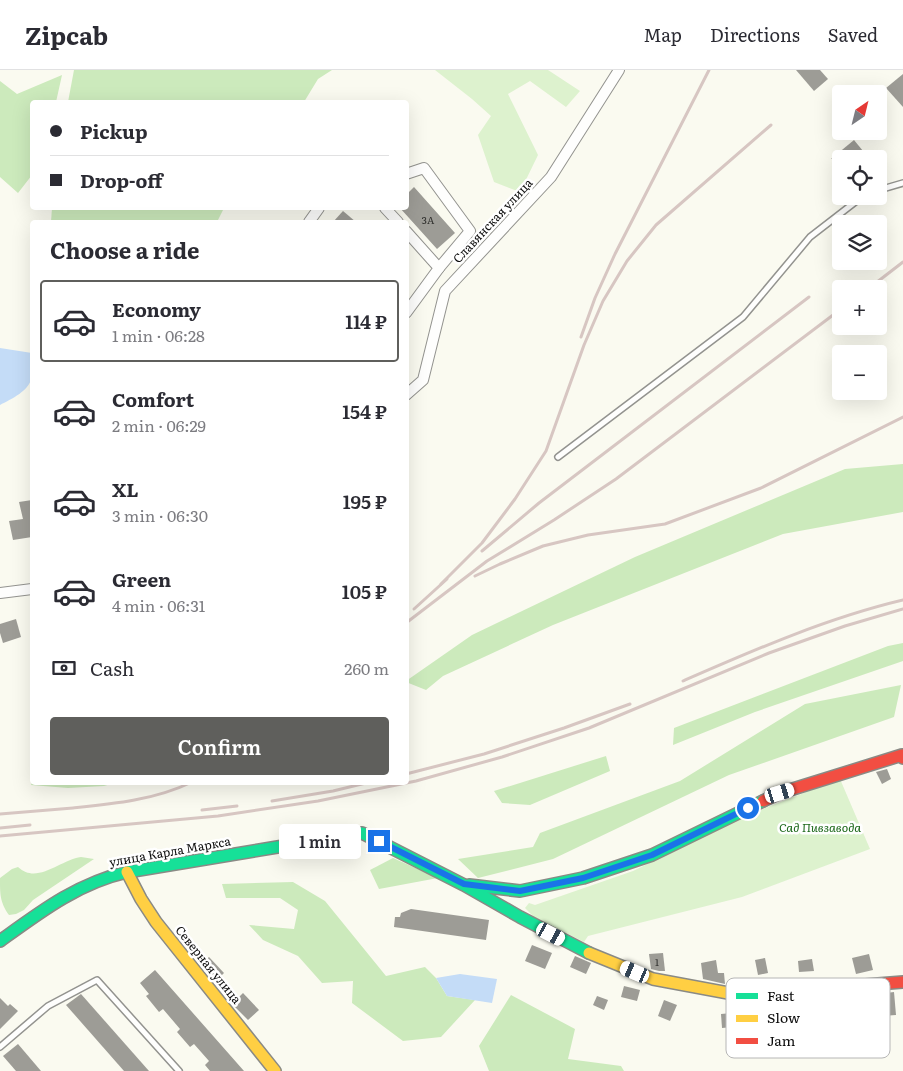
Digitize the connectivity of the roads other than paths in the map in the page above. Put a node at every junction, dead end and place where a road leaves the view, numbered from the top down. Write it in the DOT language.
graph roads {
  1 [pos="619,70"];
  2 [pos="409,173"];
  3 [pos="903,183"];
  4 [pos="887,188"];
  5 [pos="851,205"];
  6 [pos="387,210"];
  7 [pos="396,220"];
  8 [pos="409,234"];
  9 [pos="439,268"];
  10 [pos="409,309"];
  11 [pos="409,392"];
  12 [pos="558,457"];
  13 [pos="30,589"];
  14 [pos="0,593"];
  15 [pos="903,755"];
  16 [pos="127,872"];
  17 [pos="464,884"];
  18 [pos="0,941"];
  19 [pos="903,982"];
  20 [pos="890,983"];
  21 [pos="726,993"];
  22 [pos="0,1047"];
  23 [pos="179,1071"];
  24 [pos="275,1071"];
  1 -- 11 [label="street, Славянская улица"];
  2 -- 9 [label="street"];
  3 -- 4 [label="lane"];
  5 -- 12 [label="lane"];
  6 -- 7 [label="street"];
  8 -- 9 [label="street"];
  9 -- 10 [label="street"];
  13 -- 14 [label="street"];
  15 -- 17 [label="street"];
  16 -- 17 [label="street, улица Карла Маркса"];
  16 -- 18 [label="street, улица Карла Маркса"];
  16 -- 24 [label="street, Северная улица"];
  17 -- 21 [label="street"];
  19 -- 20 [label="street"];
  22 -- 23 [label="lane"];
}
